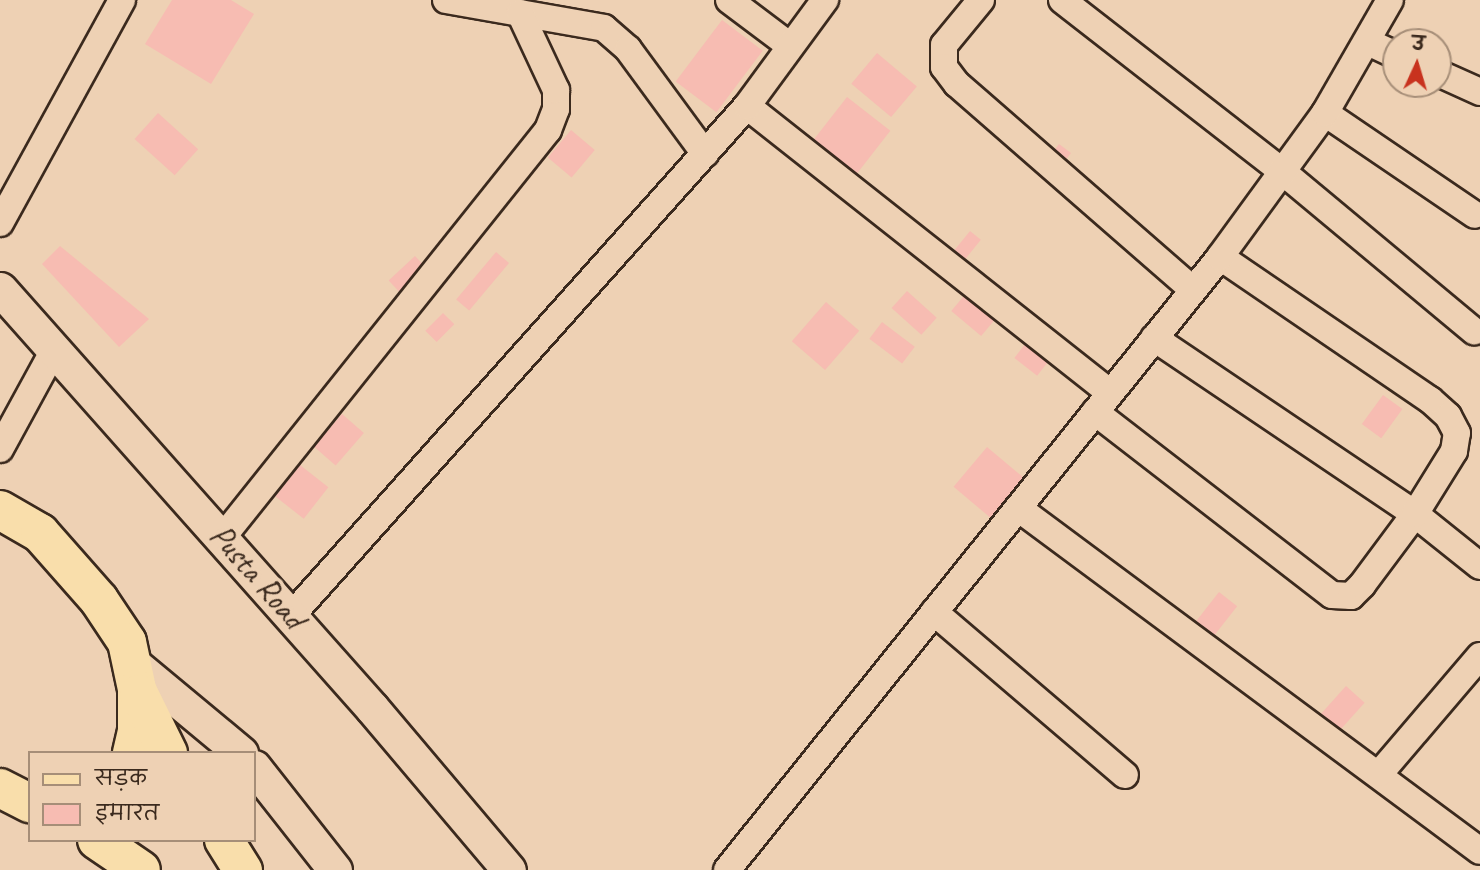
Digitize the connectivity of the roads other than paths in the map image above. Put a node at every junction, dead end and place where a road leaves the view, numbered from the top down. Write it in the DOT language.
graph roads {
  1 [pos="122,0"];
  2 [pos="446,0"];
  3 [pos="729,0"];
  4 [pos="825,0"];
  5 [pos="981,0"];
  6 [pos="1062,0"];
  7 [pos="1390,0"];
  8 [pos="520,13"];
  9 [pos="1368,43"];
  10 [pos="789,46"];
  11 [pos="1382,49"];
  12 [pos="1452,79"];
  13 [pos="1480,92"];
  14 [pos="747,106"];
  15 [pos="1325,113"];
  16 [pos="705,153"];
  17 [pos="1283,172"];
  18 [pos="1475,215"];
  19 [pos="0,223"];
  20 [pos="1220,257"];
  21 [pos="1191,288"];
  22 [pos="0,289"];
  23 [pos="1474,331"];
  24 [pos="1154,338"];
  25 [pos="55,348"];
  26 [pos="1103,402"];
  27 [pos="0,449"];
  28 [pos="1018,508"];
  29 [pos="0,510"];
  30 [pos="1415,514"];
  31 [pos="222,538"];
  32 [pos="1480,566"];
  33 [pos="934,612"];
  34 [pos="291,616"];
  35 [pos="1480,656"];
  36 [pos="136,677"];
  37 [pos="132,751"];
  38 [pos="168,751"];
  39 [pos="238,751"];
  40 [pos="256,770"];
  41 [pos="1380,773"];
  42 [pos="1125,775"];
  43 [pos="1475,837"];
  44 [pos="100,842"];
  45 [pos="225,842"];
  46 [pos="141,870"];
  47 [pos="243,870"];
  48 [pos="335,870"];
  49 [pos="509,870"];
  50 [pos="727,870"];
  1 -- 19 [label="street"];
  2 -- 8 [label="street"];
  3 -- 10 [label="street"];
  4 -- 10 [label="street"];
  5 -- 21 [label="street"];
  6 -- 17 [label="street"];
  7 -- 9 [label="street"];
  8 -- 16 [label="street"];
  8 -- 31 [label="street"];
  9 -- 11 [label="street"];
  9 -- 15 [label="street"];
  10 -- 14 [label="street"];
  12 -- 13 [label="street"];
  14 -- 16 [label="street"];
  14 -- 26 [label="street"];
  15 -- 17 [label="street"];
  15 -- 18 [label="street"];
  16 -- 34 [label="street"];
  17 -- 20 [label="street"];
  17 -- 23 [label="street"];
  20 -- 21 [label="street"];
  20 -- 30 [label="street"];
  21 -- 24 [label="street"];
  22 -- 25 [label="street, Pusta Road"];
  24 -- 26 [label="street"];
  24 -- 30 [label="street"];
  25 -- 27 [label="street"];
  25 -- 31 [label="street, Pusta Road"];
  26 -- 28 [label="street"];
  26 -- 30 [label="street"];
  28 -- 33 [label="street"];
  28 -- 41 [label="street"];
  29 -- 36 [label="main road"];
  30 -- 32 [label="street"];
  31 -- 34 [label="street, Pusta Road"];
  33 -- 42 [label="street"];
  33 -- 50 [label="street"];
  34 -- 49 [label="street, Pusta Road"];
  35 -- 41 [label="street"];
  36 -- 37 [label="main road"];
  36 -- 38 [label="main road"];
  36 -- 39 [label="street"];
  40 -- 48 [label="street"];
  41 -- 43 [label="street"];
  44 -- 46 [label="main road"];
  45 -- 47 [label="main road"];
}
